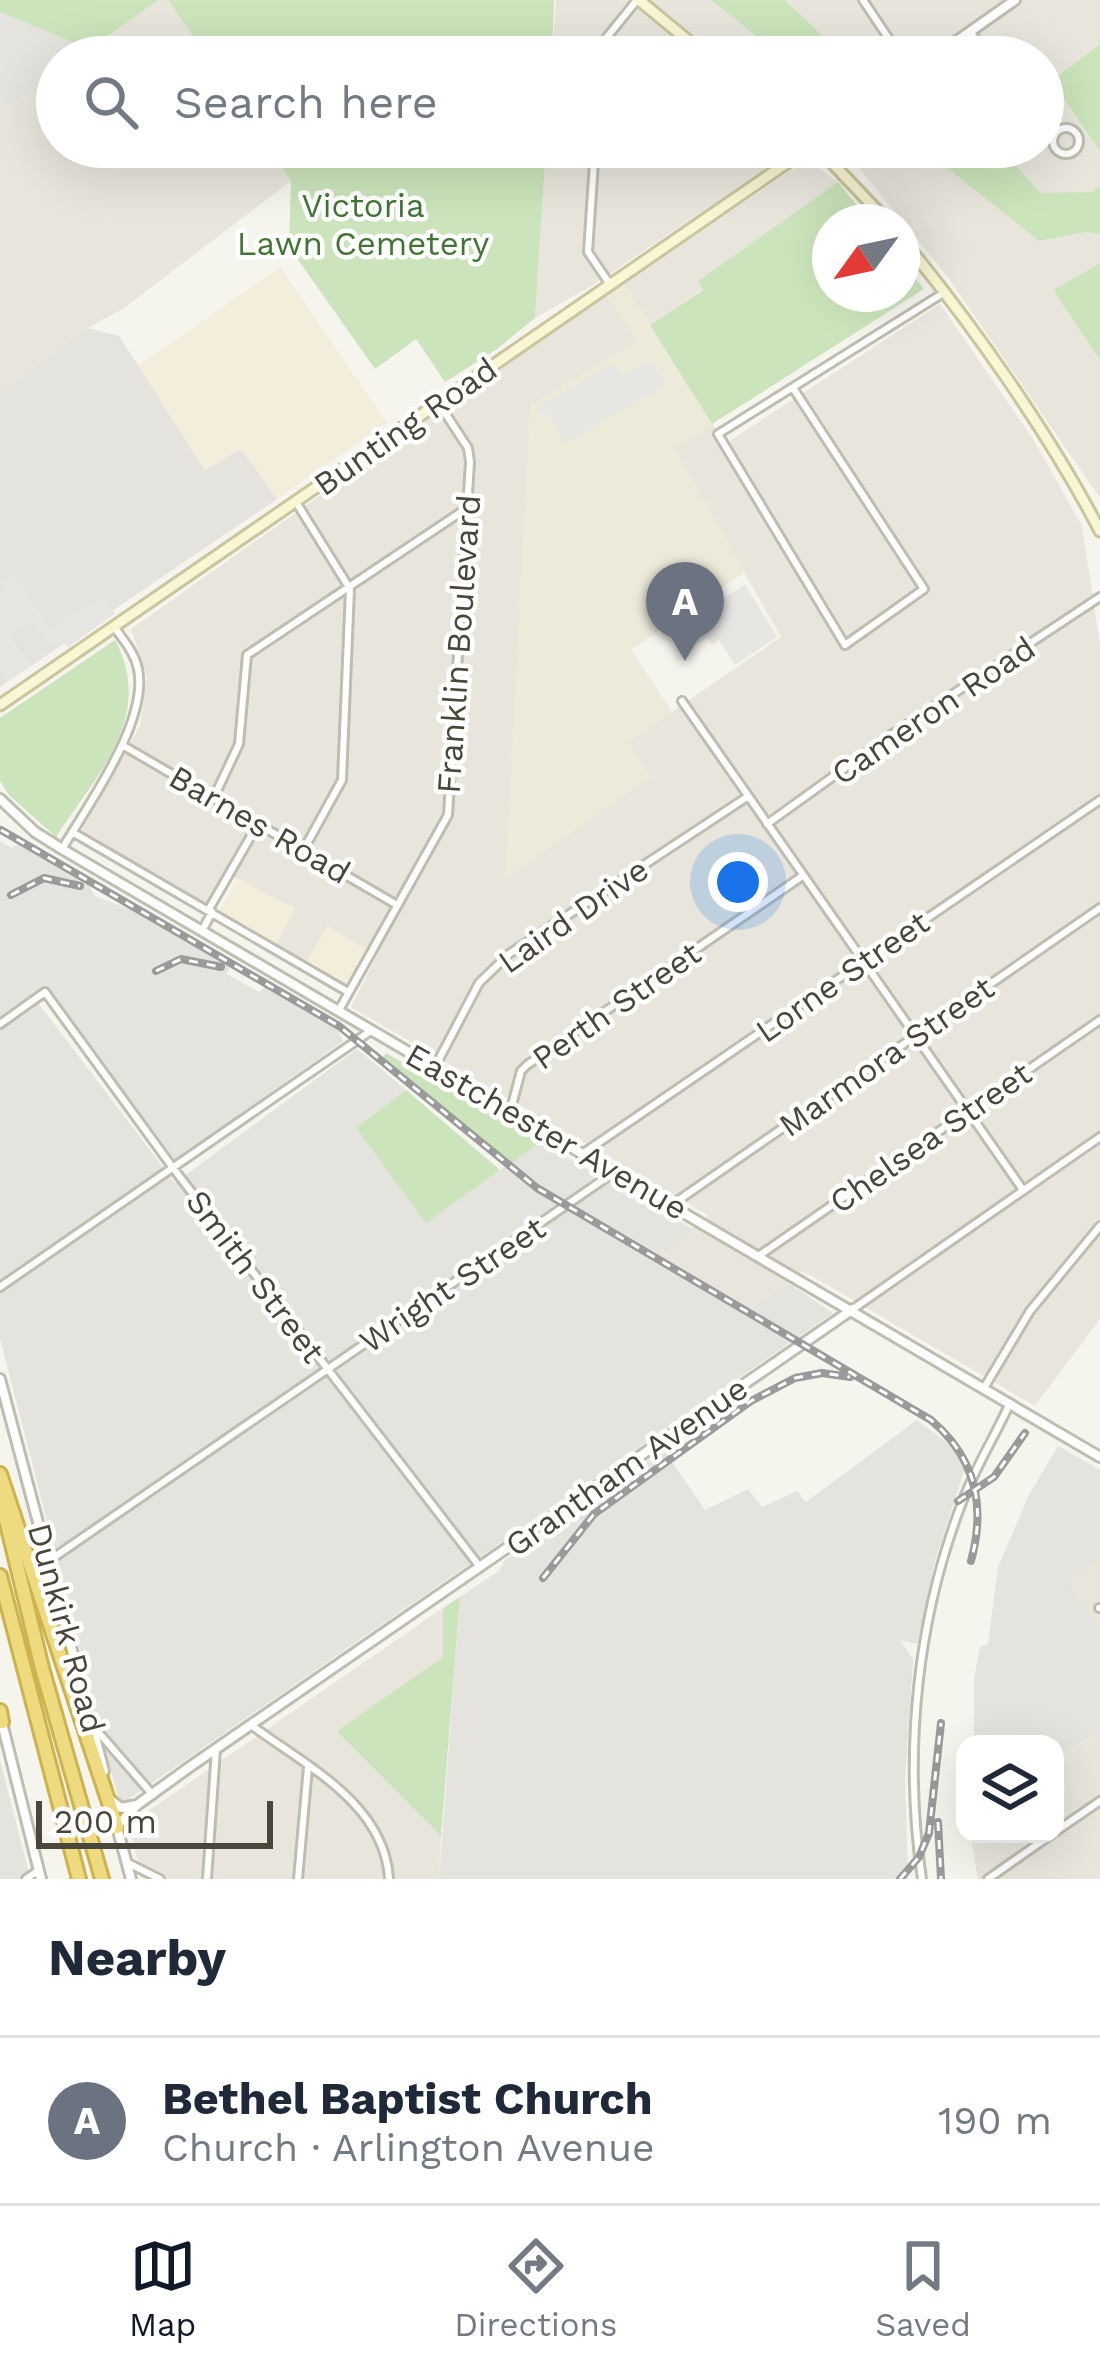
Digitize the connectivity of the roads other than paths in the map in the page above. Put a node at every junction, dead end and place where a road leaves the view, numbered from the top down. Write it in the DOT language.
graph roads {
  1 [pos="638,0"];
  2 [pos="863,0"];
  3 [pos="1015,0"];
  4 [pos="999,5"];
  5 [pos="970,31"];
  6 [pos="608,36"];
  7 [pos="682,36"];
  8 [pos="888,36"];
  9 [pos="963,36"];
  10 [pos="973,36"];
  11 [pos="1064,130"];
  12 [pos="1064,154"];
  13 [pos="593,168"];
  14 [pos="782,168"];
  15 [pos="834,168"];
  16 [pos="870,204"];
  17 [pos="920,261"];
  18 [pos="609,283"];
  19 [pos="945,292"];
  20 [pos="793,388"];
  21 [pos="438,402"];
  22 [pos="1072,481"];
  23 [pos="296,502"];
  24 [pos="467,508"];
  25 [pos="1100,510"];
  26 [pos="1100,531"];
  27 [pos="350,589"];
  28 [pos="1100,597"];
  29 [pos="115,628"];
  30 [pos="682,701"];
  31 [pos="0,705"];
  32 [pos="122,745"];
  33 [pos="214,797"];
  34 [pos="747,797"];
  35 [pos="0,799"];
  36 [pos="1100,800"];
  37 [pos="259,822"];
  38 [pos="767,824"];
  39 [pos="72,832"];
  40 [pos="62,849"];
  41 [pos="304,849"];
  42 [pos="802,876"];
  43 [pos="397,904"];
  44 [pos="1100,908"];
  45 [pos="210,911"];
  46 [pos="203,929"];
  47 [pos="863,962"];
  48 [pos="348,992"];
  49 [pos="339,1010"];
  50 [pos="1100,1020"];
  51 [pos="0,1024"];
  52 [pos="372,1029"];
  53 [pos="916,1035"];
  54 [pos="436,1066"];
  55 [pos="511,1109"];
  56 [pos="969,1110"];
  57 [pos="1100,1137"];
  58 [pos="585,1152"];
  59 [pos="173,1168"];
  60 [pos="616,1172"];
  61 [pos="1023,1190"];
  62 [pos="673,1204"];
  63 [pos="1100,1226"];
  64 [pos="760,1255"];
  65 [pos="0,1287"];
  66 [pos="853,1309"];
  67 [pos="327,1369"];
  68 [pos="0,1378"];
  69 [pos="984,1388"];
  70 [pos="1010,1403"];
  71 [pos="1100,1457"];
  72 [pos="0,1474"];
  73 [pos="0,1495"];
  74 [pos="50,1560"];
  75 [pos="480,1568"];
  76 [pos="0,1576"];
  77 [pos="1,1716"];
  78 [pos="251,1725"];
  79 [pos="94,1726"];
  80 [pos="216,1750"];
  81 [pos="308,1767"];
  82 [pos="153,1795"];
  83 [pos="109,1797"];
  84 [pos="1100,1801"];
  85 [pos="137,1805"];
  86 [pos="1064,1826"];
  87 [pos="117,1827"];
  88 [pos="1040,1843"];
  89 [pos="126,1862"];
  90 [pos="40,1875"];
  91 [pos="26,1879"];
  92 [pos="79,1879"];
  93 [pos="102,1879"];
  94 [pos="131,1879"];
  95 [pos="160,1879"];
  96 [pos="207,1879"];
  97 [pos="298,1879"];
  98 [pos="389,1879"];
  99 [pos="922,1879"];
  100 [pos="988,1879"];
  1 -- 6 [label="street"];
  1 -- 7 [label="main road"];
  2 -- 8 [label="street"];
  3 -- 4 [label="street"];
  4 -- 5 [label="street"];
  5 -- 9 [label="street"];
  5 -- 10 [label="street"];
  11 -- 12 [label="street"];
  13 -- 18 [label="street"];
  14 -- 18 [label="main road, Bunting Road"];
  15 -- 16 [label="main road"];
  17 -- 19 [label="main road"];
  18 -- 21 [label="main road, Bunting Road"];
  19 -- 20 [label="street"];
  19 -- 22 [label="main road"];
  20 -- 20 [label="street"];
  21 -- 23 [label="main road, Bunting Road"];
  21 -- 24 [label="street, Franklin Boulevard"];
  22 -- 25 [label="main road"];
  22 -- 26 [label="main road"];
  23 -- 27 [label="street"];
  23 -- 29 [label="main road, Bunting Road"];
  24 -- 27 [label="street"];
  24 -- 43 [label="street, Franklin Boulevard"];
  27 -- 33 [label="street"];
  27 -- 41 [label="street"];
  28 -- 38 [label="street, Cameron Road"];
  29 -- 31 [label="main road, Bunting Road"];
  29 -- 32 [label="street"];
  30 -- 34 [label="street"];
  32 -- 33 [label="street, Barnes Road"];
  32 -- 39 [label="street"];
  33 -- 37 [label="street, Barnes Road"];
  34 -- 38 [label="street"];
  34 -- 54 [label="street, Laird Drive"];
  35 -- 40 [label="street, Eastchester Avenue"];
  36 -- 47 [label="street, Lorne Street"];
  37 -- 41 [label="street, Barnes Road"];
  37 -- 45 [label="street"];
  38 -- 42 [label="street"];
  39 -- 40 [label="street"];
  39 -- 45 [label="street"];
  40 -- 46 [label="street, Eastchester Avenue"];
  41 -- 43 [label="street, Barnes Road"];
  42 -- 47 [label="street"];
  42 -- 55 [label="street, Perth Street"];
  43 -- 48 [label="street, Franklin Boulevard"];
  44 -- 53 [label="street, Marmora Street"];
  45 -- 46 [label="street"];
  45 -- 48 [label="street"];
  46 -- 49 [label="street, Eastchester Avenue"];
  47 -- 53 [label="street"];
  47 -- 58 [label="street, Lorne Street"];
  48 -- 49 [label="street, Franklin Boulevard"];
  49 -- 52 [label="street, Eastchester Avenue"];
  50 -- 56 [label="street, Chelsea Street"];
  51 -- 59 [label="street, Smith Street"];
  52 -- 54 [label="street, Eastchester Avenue"];
  52 -- 59 [label="street"];
  53 -- 56 [label="street"];
  53 -- 62 [label="street, Marmora Street"];
  54 -- 55 [label="street, Eastchester Avenue"];
  55 -- 58 [label="street, Eastchester Avenue"];
  56 -- 61 [label="street"];
  56 -- 64 [label="street, Chelsea Street"];
  57 -- 61 [label="street, Grantham Avenue"];
  58 -- 60 [label="street, Eastchester Avenue"];
  59 -- 65 [label="street"];
  59 -- 67 [label="street, Smith Street"];
  60 -- 62 [label="street, Eastchester Avenue"];
  60 -- 67 [label="street, Wright Street"];
  61 -- 66 [label="street, Grantham Avenue"];
  62 -- 64 [label="street, Eastchester Avenue"];
  63 -- 69 [label="street"];
  64 -- 66 [label="street, Eastchester Avenue"];
  66 -- 69 [label="street, Eastchester Avenue"];
  66 -- 75 [label="street, Grantham Avenue"];
  67 -- 74 [label="street, Wright Street"];
  67 -- 75 [label="street, Smith Street"];
  68 -- 74 [label="street, Dunkirk Road"];
  69 -- 70 [label="street, Eastchester Avenue"];
  70 -- 71 [label="street, Eastchester Avenue"];
  70 -- 99 [label="street"];
  72 -- 83 [label="highway"];
  73 -- 93 [label="highway"];
  74 -- 79 [label="street, Dunkirk Road"];
  75 -- 78 [label="street, Grantham Avenue"];
  76 -- 92 [label="highway"];
  77 -- 90 [label="street"];
  78 -- 80 [label="street, Grantham Avenue"];
  78 -- 81 [label="street"];
  79 -- 82 [label="street"];
  79 -- 83 [label="street, Dunkirk Road"];
  80 -- 82 [label="street, Grantham Avenue"];
  80 -- 96 [label="street"];
  81 -- 97 [label="street"];
  81 -- 98 [label="street"];
  82 -- 85 [label="street, Grantham Avenue"];
  83 -- 85 [label="street"];
  83 -- 87 [label="highway"];
  84 -- 86 [label="street"];
  85 -- 87 [label="street, Grantham Avenue"];
  87 -- 89 [label="street"];
  88 -- 100 [label="street"];
  89 -- 94 [label="street"];
  89 -- 95 [label="street"];
  90 -- 91 [label="street"];
}
